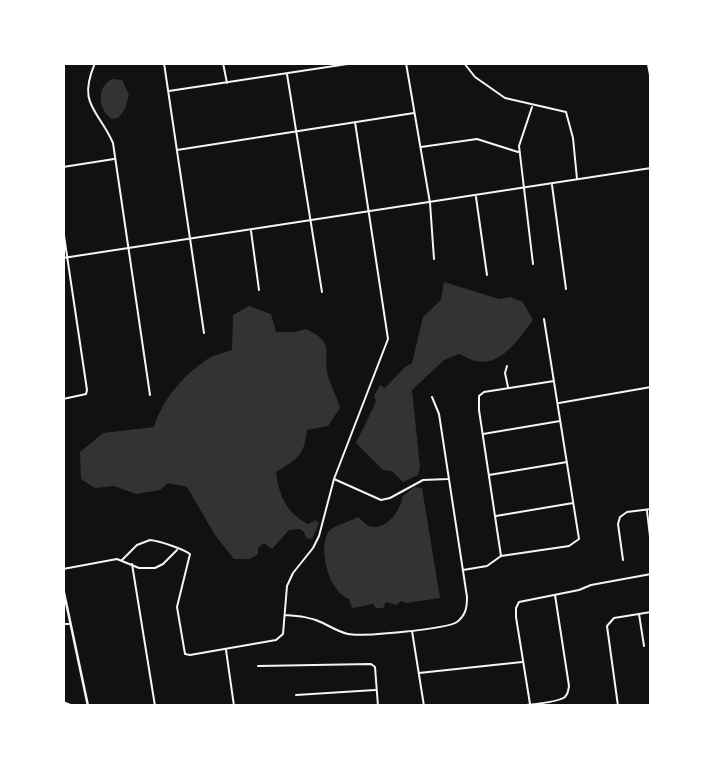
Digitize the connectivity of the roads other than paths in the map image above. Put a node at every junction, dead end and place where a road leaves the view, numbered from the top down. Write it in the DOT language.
graph roads {
  1 [pos="96,63"];
  2 [pos="164,63"];
  3 [pos="223,63"];
  4 [pos="354,63"];
  5 [pos="406,63"];
  6 [pos="464,63"];
  7 [pos="648,63"];
  8 [pos="287,74"];
  9 [pos="651,79"];
  10 [pos="227,83"];
  11 [pos="169,91"];
  12 [pos="532,106"];
  13 [pos="415,113"];
  14 [pos="355,122"];
  15 [pos="295,131"];
  16 [pos="420,147"];
  17 [pos="177,150"];
  18 [pos="519,152"];
  19 [pos="115,159"];
  20 [pos="63,167"];
  21 [pos="651,168"];
  22 [pos="577,180"];
  23 [pos="552,184"];
  24 [pos="524,188"];
  25 [pos="476,195"];
  26 [pos="430,203"];
  27 [pos="369,212"];
  28 [pos="310,221"];
  29 [pos="63,229"];
  30 [pos="251,230"];
  31 [pos="191,239"];
  32 [pos="128,248"];
  33 [pos="67,257"];
  34 [pos="63,258"];
  35 [pos="434,259"];
  36 [pos="533,264"];
  37 [pos="487,275"];
  38 [pos="566,289"];
  39 [pos="259,290"];
  40 [pos="322,292"];
  41 [pos="544,318"];
  42 [pos="204,334"];
  43 [pos="507,366"];
  44 [pos="555,380"];
  45 [pos="651,387"];
  46 [pos="508,388"];
  47 [pos="150,395"];
  48 [pos="432,397"];
  49 [pos="63,399"];
  50 [pos="559,403"];
  51 [pos="561,421"];
  52 [pos="483,434"];
  53 [pos="568,462"];
  54 [pos="489,475"];
  55 [pos="334,479"];
  56 [pos="449,479"];
  57 [pos="573,503"];
  58 [pos="651,509"];
  59 [pos="646,510"];
  60 [pos="495,516"];
  61 [pos="651,545"];
  62 [pos="178,550"];
  63 [pos="501,557"];
  64 [pos="623,559"];
  65 [pos="122,560"];
  66 [pos="132,564"];
  67 [pos="63,569"];
  68 [pos="463,570"];
  69 [pos="651,574"];
  70 [pos="63,588"];
  71 [pos="555,594"];
  72 [pos="651,612"];
  73 [pos="639,614"];
  74 [pos="285,615"];
  75 [pos="63,624"];
  76 [pos="70,624"];
  77 [pos="412,630"];
  78 [pos="644,646"];
  79 [pos="226,649"];
  80 [pos="523,662"];
  81 [pos="258,666"];
  82 [pos="419,673"];
  83 [pos="376,690"];
  84 [pos="296,695"];
  85 [pos="63,702"];
  86 [pos="532,704"];
  87 [pos="73,706"];
  88 [pos="88,706"];
  89 [pos="155,706"];
  90 [pos="234,706"];
  91 [pos="378,706"];
  92 [pos="424,706"];
  93 [pos="510,706"];
  94 [pos="618,706"];
  1 -- 19 [label="street"];
  2 -- 11 [label="street"];
  3 -- 10 [label="street"];
  4 -- 8 [label="street"];
  5 -- 13 [label="street"];
  6 -- 12 [label="street"];
  7 -- 9 [label="main road"];
  8 -- 10 [label="street"];
  8 -- 15 [label="street"];
  10 -- 11 [label="street"];
  11 -- 17 [label="street"];
  12 -- 18 [label="street"];
  12 -- 22 [label="street"];
  13 -- 14 [label="street"];
  13 -- 16 [label="street"];
  14 -- 15 [label="street"];
  14 -- 27 [label="street"];
  15 -- 17 [label="street"];
  15 -- 28 [label="street"];
  16 -- 18 [label="street"];
  16 -- 26 [label="street"];
  17 -- 31 [label="street"];
  18 -- 24 [label="street"];
  19 -- 20 [label="street"];
  19 -- 32 [label="street"];
  21 -- 22 [label="street"];
  22 -- 23 [label="street"];
  23 -- 24 [label="street"];
  23 -- 38 [label="street"];
  24 -- 25 [label="street"];
  24 -- 36 [label="street"];
  25 -- 26 [label="street"];
  25 -- 37 [label="street"];
  26 -- 27 [label="street"];
  26 -- 35 [label="street"];
  27 -- 28 [label="street"];
  27 -- 55 [label="street"];
  28 -- 30 [label="street"];
  28 -- 40 [label="street"];
  29 -- 33 [label="street"];
  30 -- 31 [label="street"];
  30 -- 39 [label="street"];
  31 -- 32 [label="street"];
  31 -- 42 [label="street"];
  32 -- 33 [label="street"];
  32 -- 47 [label="street"];
  33 -- 34 [label="street"];
  33 -- 49 [label="street"];
  41 -- 44 [label="street"];
  43 -- 46 [label="street"];
  44 -- 46 [label="street"];
  44 -- 50 [label="street"];
  45 -- 50 [label="street"];
  46 -- 52 [label="street"];
  48 -- 56 [label="street"];
  50 -- 51 [label="street"];
  51 -- 52 [label="street"];
  51 -- 53 [label="street"];
  52 -- 54 [label="street"];
  53 -- 54 [label="street"];
  53 -- 57 [label="street"];
  54 -- 60 [label="street"];
  55 -- 56 [label="street"];
  55 -- 74 [label="street"];
  56 -- 68 [label="street"];
  57 -- 60 [label="street"];
  57 -- 63 [label="street"];
  58 -- 59 [label="street"];
  59 -- 61 [label="street"];
  59 -- 64 [label="street"];
  60 -- 63 [label="street"];
  62 -- 65 [label="street"];
  62 -- 66 [label="street"];
  62 -- 79 [label="street"];
  63 -- 68 [label="street"];
  65 -- 66 [label="street"];
  65 -- 67 [label="street"];
  66 -- 89 [label="street"];
  68 -- 77 [label="street"];
  69 -- 71 [label="street"];
  70 -- 76 [label="main road"];
  71 -- 80 [label="street"];
  71 -- 86 [label="street"];
  72 -- 73 [label="street"];
  73 -- 78 [label="street"];
  73 -- 94 [label="street"];
  74 -- 77 [label="street"];
  74 -- 79 [label="street"];
  75 -- 76 [label="street"];
  76 -- 88 [label="main road"];
  77 -- 82 [label="street"];
  79 -- 90 [label="street"];
  80 -- 82 [label="street"];
  80 -- 86 [label="street"];
  81 -- 83 [label="street"];
  82 -- 92 [label="street"];
  83 -- 84 [label="street"];
  83 -- 91 [label="street"];
  85 -- 87 [label="street"];
  86 -- 93 [label="street"];
}
